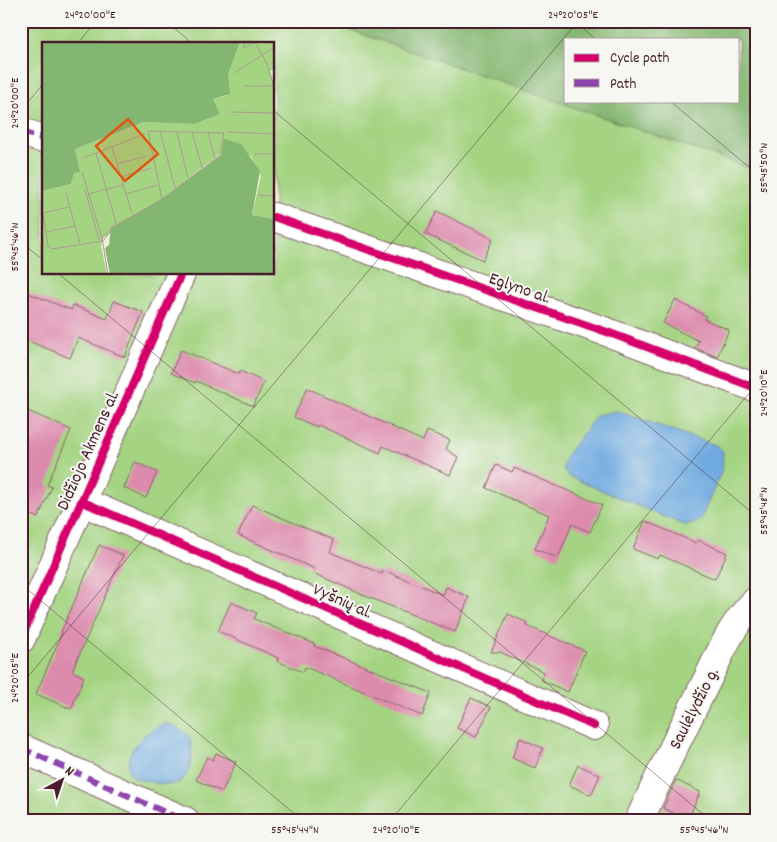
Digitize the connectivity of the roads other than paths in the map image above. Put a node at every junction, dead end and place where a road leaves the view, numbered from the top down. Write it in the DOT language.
graph roads {
  1 [pos="21,132"];
  2 [pos="42,138"];
  3 [pos="275,217"];
  4 [pos="181,275"];
  5 [pos="756,388"];
  6 [pos="81,501"];
  7 [pos="756,601"];
  8 [pos="21,639"];
  9 [pos="594,726"];
  10 [pos="21,748"];
  11 [pos="185,821"];
  12 [pos="638,821"];
  1 -- 2 [label="street"];
  3 -- 5 [label="street, Eglyno al."];
  4 -- 6 [label="street, Didžiojo Akmens al."];
  6 -- 8 [label="street, Didžiojo Akmens al."];
  6 -- 9 [label="street, Vyšnių al."];
  7 -- 12 [label="street, Saulėlydžio g."];
  10 -- 11 [label="street"];
}
